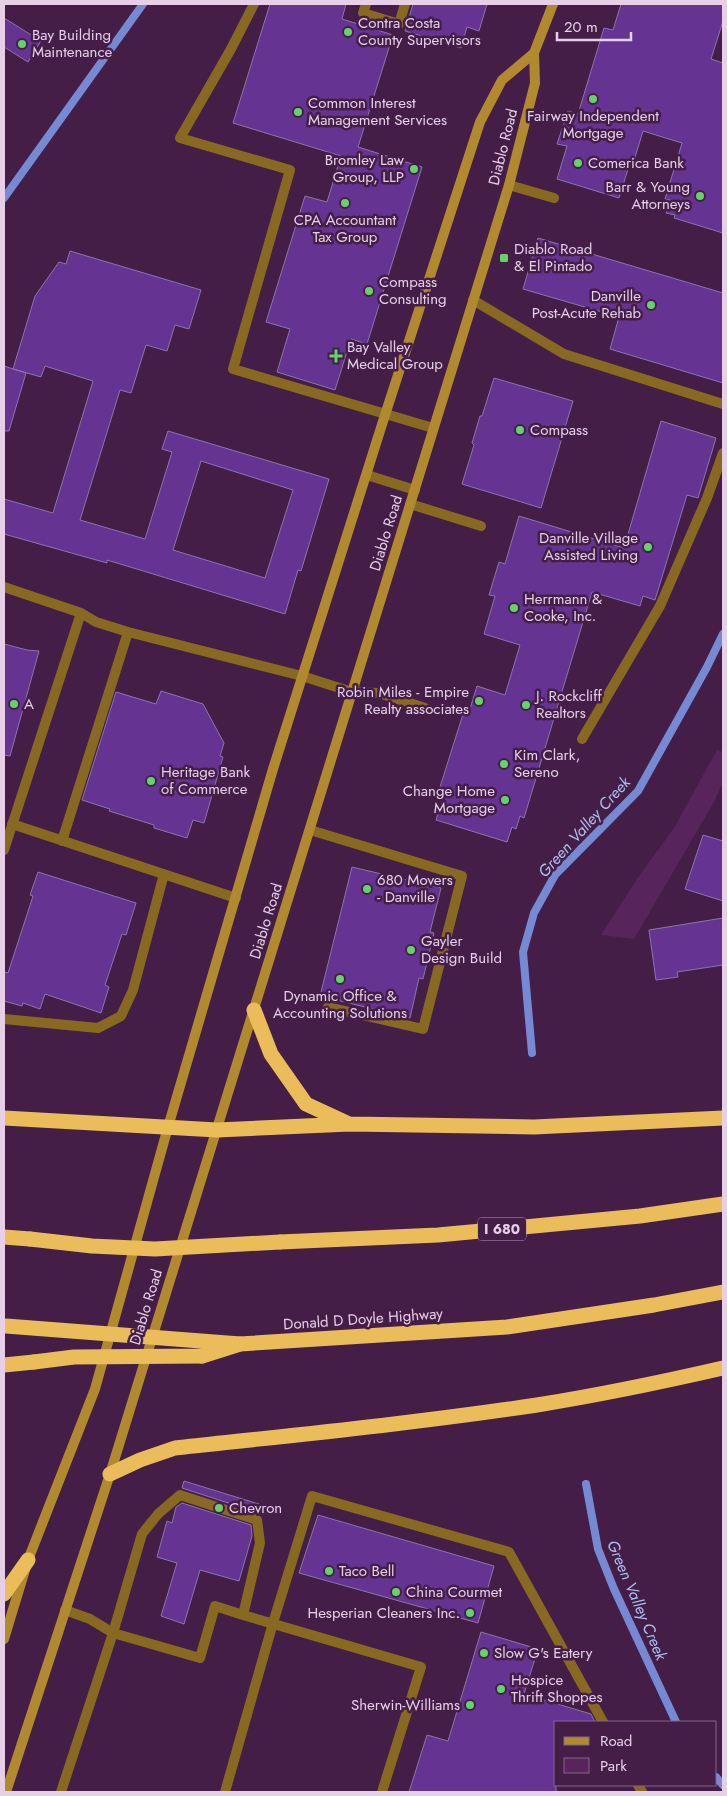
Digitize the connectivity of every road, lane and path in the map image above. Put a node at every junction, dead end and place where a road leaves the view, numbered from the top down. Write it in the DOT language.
graph roads {
  1 [pos="254,4"];
  2 [pos="366,4"];
  3 [pos="405,4"];
  4 [pos="553,4"];
  5 [pos="534,53"];
  6 [pos="509,185"];
  7 [pos="554,198"];
  8 [pos="473,300"];
  9 [pos="723,404"];
  10 [pos="385,415"];
  11 [pos="434,428"];
  12 [pos="723,453"];
  13 [pos="367,475"];
  14 [pos="415,490"];
  15 [pos="410,504"];
  16 [pos="481,526"];
  17 [pos="4,588"];
  18 [pos="81,613"];
  19 [pos="128,632"];
  20 [pos="302,676"];
  21 [pos="352,692"];
  22 [pos="425,708"];
  23 [pos="582,739"];
  24 [pos="12,824"];
  25 [pos="310,830"];
  26 [pos="62,841"];
  27 [pos="4,850"];
  28 [pos="164,874"];
  29 [pos="236,898"];
  30 [pos="328,1007"];
  31 [pos="254,1010"];
  32 [pos="4,1019"];
  33 [pos="4,1118"];
  34 [pos="723,1118"];
  35 [pos="350,1124"];
  36 [pos="168,1127"];
  37 [pos="217,1130"];
  38 [pos="723,1204"];
  39 [pos="4,1237"];
  40 [pos="723,1292"];
  41 [pos="5,1326"];
  42 [pos="240,1344"];
  43 [pos="4,1365"];
  44 [pos="723,1368"];
  45 [pos="110,1474"];
  46 [pos="28,1560"];
  47 [pos="4,1594"];
  48 [pos="65,1610"];
  49 [pos="243,1615"];
  50 [pos="273,1623"];
  51 [pos="114,1633"];
  52 [pos="4,1639"];
  53 [pos="602,1721"];
  54 [pos="6,1792"];
  55 [pos="61,1792"];
  56 [pos="225,1792"];
  57 [pos="382,1792"];
  1 -- 10 [label="lane"];
  2 -- 3 [label="lane"];
  4 -- 5 [label="street, Diablo Road"];
  5 -- 6 [label="street, Diablo Road"];
  5 -- 10 [label="street, Diablo Road"];
  6 -- 7 [label="lane"];
  6 -- 8 [label="street, Diablo Road"];
  8 -- 9 [label="lane"];
  8 -- 11 [label="street, Diablo Road"];
  10 -- 11 [label="lane"];
  10 -- 13 [label="street, Diablo Road"];
  11 -- 14 [label="street, Diablo Road"];
  12 -- 23 [label="lane"];
  13 -- 14 [label="lane"];
  13 -- 20 [label="street, Diablo Road"];
  14 -- 15 [label="street, Diablo Road"];
  15 -- 16 [label="lane"];
  15 -- 21 [label="street, Diablo Road"];
  17 -- 18 [label="lane"];
  18 -- 19 [label="lane"];
  18 -- 24 [label="lane"];
  19 -- 20 [label="lane"];
  19 -- 26 [label="lane"];
  20 -- 21 [label="lane"];
  20 -- 29 [label="street, Diablo Road"];
  21 -- 22 [label="lane"];
  21 -- 25 [label="street, Diablo Road"];
  24 -- 26 [label="lane"];
  24 -- 27 [label="lane"];
  25 -- 30 [label="lane"];
  25 -- 31 [label="street, Diablo Road"];
  26 -- 28 [label="lane"];
  28 -- 29 [label="lane"];
  28 -- 32 [label="lane"];
  29 -- 36 [label="street, Diablo Road"];
  31 -- 35 [label="highway"];
  31 -- 37 [label="street, Diablo Road"];
  33 -- 36 [label="highway"];
  34 -- 35 [label="highway"];
  35 -- 37 [label="highway"];
  36 -- 37 [label="highway"];
  36 -- 46 [label="street, Diablo Road"];
  37 -- 45 [label="street, Diablo Road"];
  38 -- 39 [label="highway, I 680, bridge"];
  40 -- 42 [label="highway, Donald D Doyle Highway"];
  41 -- 42 [label="highway, Donald D Doyle Highway, bridge"];
  42 -- 43 [label="highway, bridge"];
  44 -- 45 [label="highway"];
  45 -- 48 [label="street, Diablo Road"];
  46 -- 47 [label="highway"];
  46 -- 52 [label="street, Diablo Road"];
  48 -- 51 [label="lane"];
  48 -- 54 [label="street, Diablo Road"];
  49 -- 50 [label="lane"];
  49 -- 51 [label="lane"];
  49 -- 51 [label="lane"];
  50 -- 53 [label="lane"];
  50 -- 56 [label="lane"];
  50 -- 57 [label="lane"];
  51 -- 55 [label="lane"];
}
